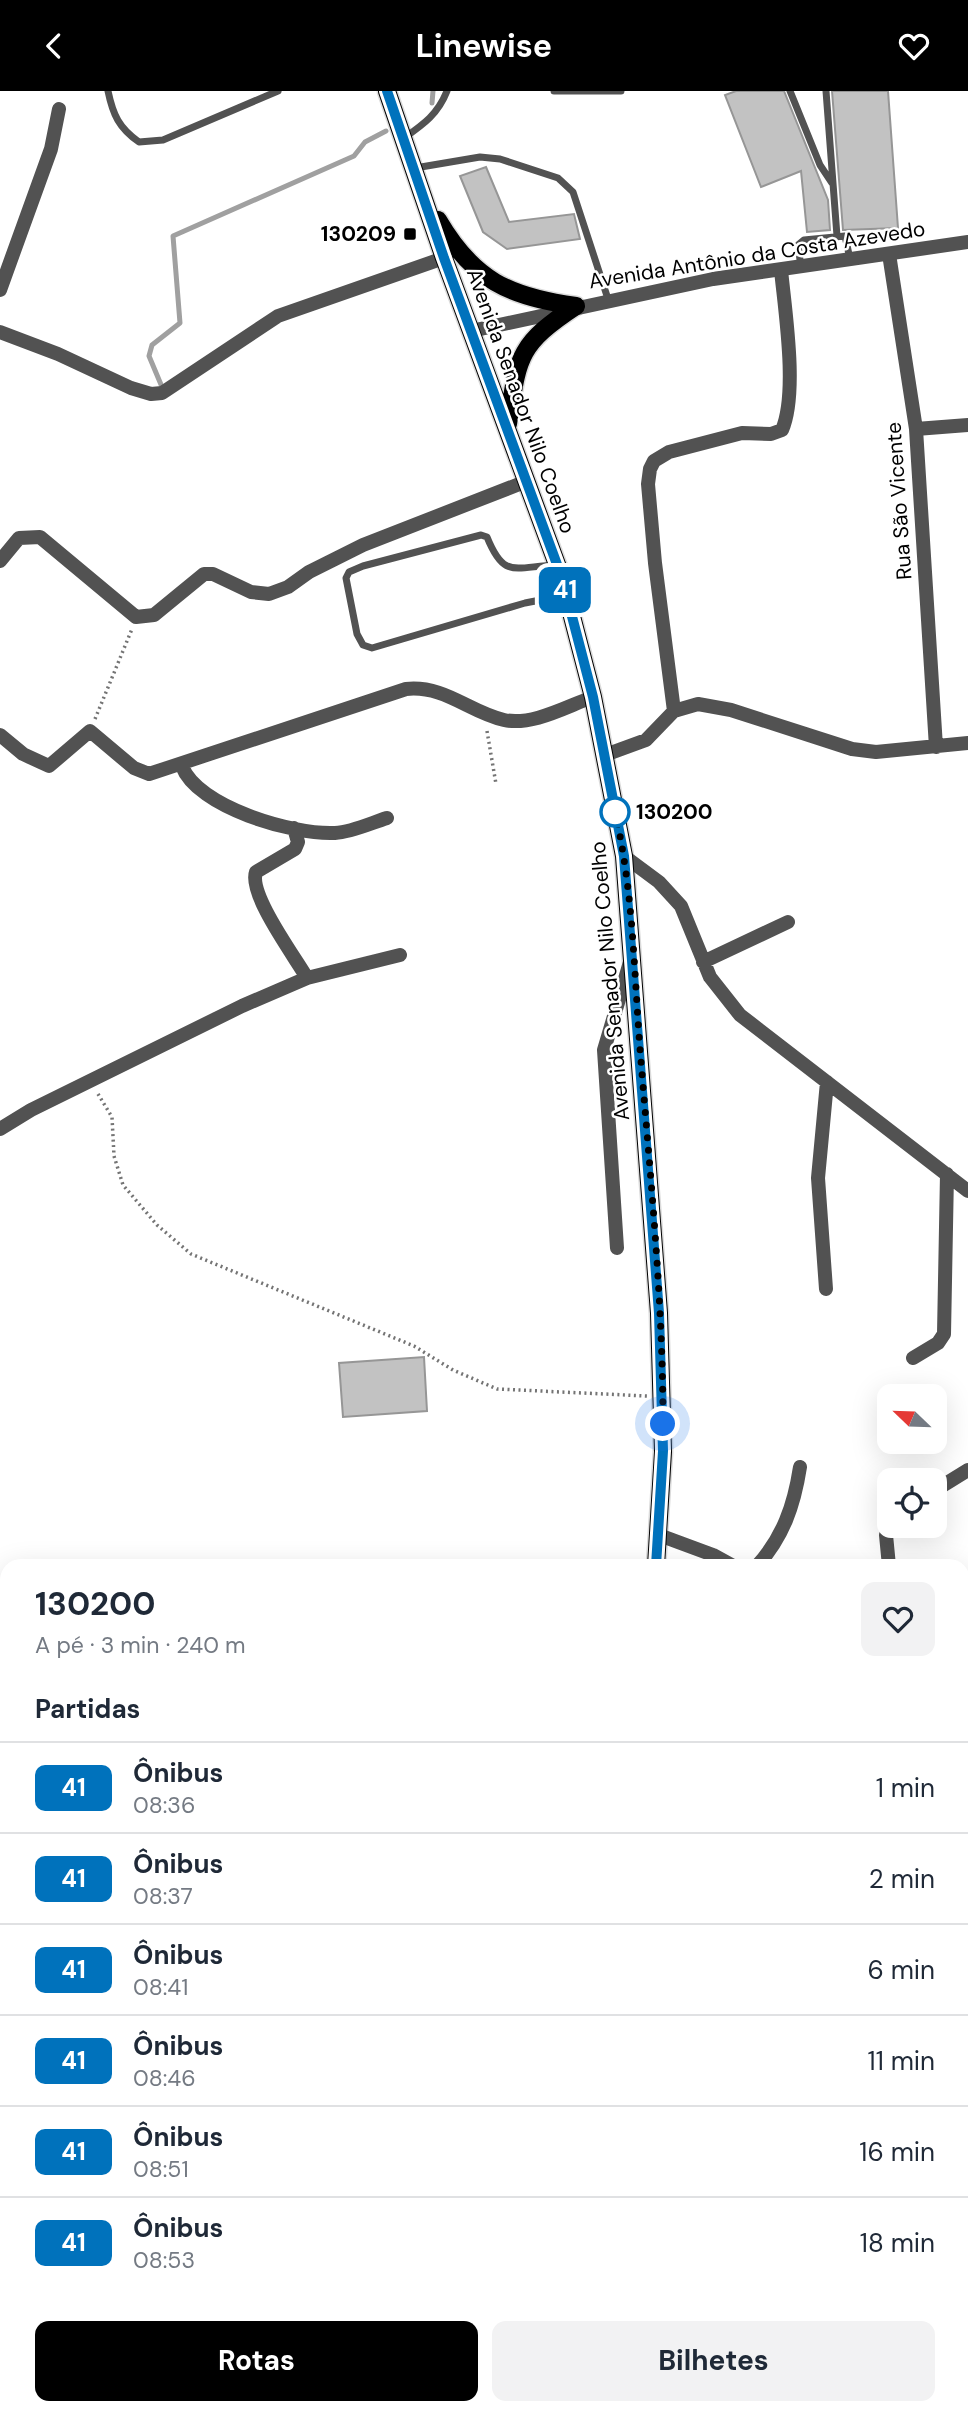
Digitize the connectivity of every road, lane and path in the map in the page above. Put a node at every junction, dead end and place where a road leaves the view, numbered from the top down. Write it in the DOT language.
graph roads {
  1 [pos="108,91"];
  2 [pos="278,91"];
  3 [pos="387,91"];
  4 [pos="447,91"];
  5 [pos="554,91"];
  6 [pos="621,91"];
  7 [pos="790,91"];
  8 [pos="826,91"];
  9 [pos="606,92"];
  10 [pos="59,109"];
  11 [pos="404,138"];
  12 [pos="414,168"];
  13 [pos="832,184"];
  14 [pos="424,197"];
  15 [pos="837,236"];
  16 [pos="968,242"];
  17 [pos="889,254"];
  18 [pos="444,258"];
  19 [pos="850,260"];
  20 [pos="801,267"];
  21 [pos="781,269"];
  22 [pos="0,290"];
  23 [pos="608,299"];
  24 [pos="576,306"];
  25 [pos="471,331"];
  26 [pos="0,332"];
  27 [pos="968,425"];
  28 [pos="507,428"];
  29 [pos="916,429"];
  30 [pos="527,481"];
  31 [pos="0,561"];
  32 [pos="558,565"];
  33 [pos="567,595"];
  34 [pos="136,617"];
  35 [pos="593,697"];
  36 [pos="674,711"];
  37 [pos="484,712"];
  38 [pos="90,730"];
  39 [pos="0,735"];
  40 [pos="968,743"];
  41 [pos="936,747"];
  42 [pos="605,755"];
  43 [pos="181,766"];
  44 [pos="496,784"];
  45 [pos="387,818"];
  46 [pos="294,828"];
  47 [pos="624,856"];
  48 [pos="788,922"];
  49 [pos="633,954"];
  50 [pos="400,955"];
  51 [pos="703,962"];
  52 [pos="307,978"];
  53 [pos="92,1082"];
  54 [pos="827,1082"];
  55 [pos="0,1129"];
  56 [pos="947,1174"];
  57 [pos="968,1191"];
  58 [pos="617,1248"];
  59 [pos="826,1289"];
  60 [pos="913,1358"];
  61 [pos="663,1397"];
  62 [pos="800,1467"];
  63 [pos="968,1469"];
  64 [pos="947,1483"];
  65 [pos="659,1535"];
  66 [pos="886,1538"];
  67 [pos="657,1559"];
  68 [pos="720,1559"];
  69 [pos="762,1559"];
  70 [pos="888,1559"];
  1 -- 2 [label="lane"];
  3 -- 11 [label="main road, Avenida Senador Nilo Coelho"];
  4 -- 11 [label="lane"];
  5 -- 9 [label="lane"];
  6 -- 9 [label="lane"];
  7 -- 13 [label="lane"];
  8 -- 13 [label="lane"];
  10 -- 22 [label="street"];
  11 -- 12 [label="main road, Avenida Senador Nilo Coelho"];
  12 -- 14 [label="main road, Avenida Senador Nilo Coelho"];
  12 -- 23 [label="lane"];
  13 -- 15 [label="lane"];
  14 -- 18 [label="main road, Avenida Senador Nilo Coelho"];
  14 -- 24 [label="main road"];
  15 -- 19 [label="lane"];
  15 -- 20 [label="lane"];
  16 -- 17 [label="street, Avenida Antônio da Costa Azevedo"];
  17 -- 19 [label="street, Avenida Antônio da Costa Azevedo"];
  17 -- 29 [label="street, Rua São Vicente"];
  18 -- 25 [label="main road, Avenida Senador Nilo Coelho"];
  18 -- 26 [label="street"];
  19 -- 20 [label="street, Avenida Antônio da Costa Azevedo"];
  20 -- 21 [label="street, Avenida Antônio da Costa Azevedo"];
  21 -- 23 [label="street, Avenida Antônio da Costa Azevedo"];
  21 -- 36 [label="street"];
  23 -- 24 [label="street, Avenida Antônio da Costa Azevedo"];
  24 -- 25 [label="street, Avenida Antônio da Costa Azevedo"];
  24 -- 28 [label="main road"];
  25 -- 28 [label="main road, Avenida Senador Nilo Coelho"];
  27 -- 29 [label="street"];
  28 -- 30 [label="main road, Avenida Senador Nilo Coelho"];
  29 -- 41 [label="street, Rua São Vicente"];
  30 -- 32 [label="main road, Avenida Senador Nilo Coelho"];
  30 -- 34 [label="street"];
  31 -- 34 [label="street"];
  32 -- 33 [label="main road, Avenida Senador Nilo Coelho"];
  32 -- 33 [label="lane"];
  33 -- 35 [label="main road, Avenida Senador Nilo Coelho"];
  34 -- 38 [label="path"];
  35 -- 37 [label="street"];
  35 -- 42 [label="main road, Avenida Senador Nilo Coelho"];
  36 -- 41 [label="street"];
  36 -- 42 [label="street"];
  37 -- 43 [label="street"];
  37 -- 44 [label="path"];
  38 -- 39 [label="street"];
  38 -- 43 [label="street"];
  40 -- 41 [label="street"];
  42 -- 47 [label="main road, Avenida Senador Nilo Coelho"];
  43 -- 46 [label="street"];
  45 -- 46 [label="street"];
  46 -- 52 [label="street"];
  47 -- 49 [label="main road, Avenida Senador Nilo Coelho"];
  47 -- 51 [label="street"];
  48 -- 51 [label="street"];
  49 -- 58 [label="street"];
  49 -- 61 [label="main road, Avenida Senador Nilo Coelho"];
  50 -- 52 [label="street"];
  51 -- 54 [label="street"];
  52 -- 53 [label="street"];
  53 -- 55 [label="street"];
  53 -- 61 [label="path"];
  54 -- 56 [label="street"];
  54 -- 59 [label="street"];
  56 -- 57 [label="street"];
  56 -- 60 [label="street"];
  61 -- 65 [label="main road, Avenida Senador Nilo Coelho"];
  62 -- 69 [label="street"];
  63 -- 64 [label="street"];
  65 -- 67 [label="main road, Avenida Senador Nilo Coelho"];
  65 -- 68 [label="street"];
  66 -- 70 [label="street"];
}
